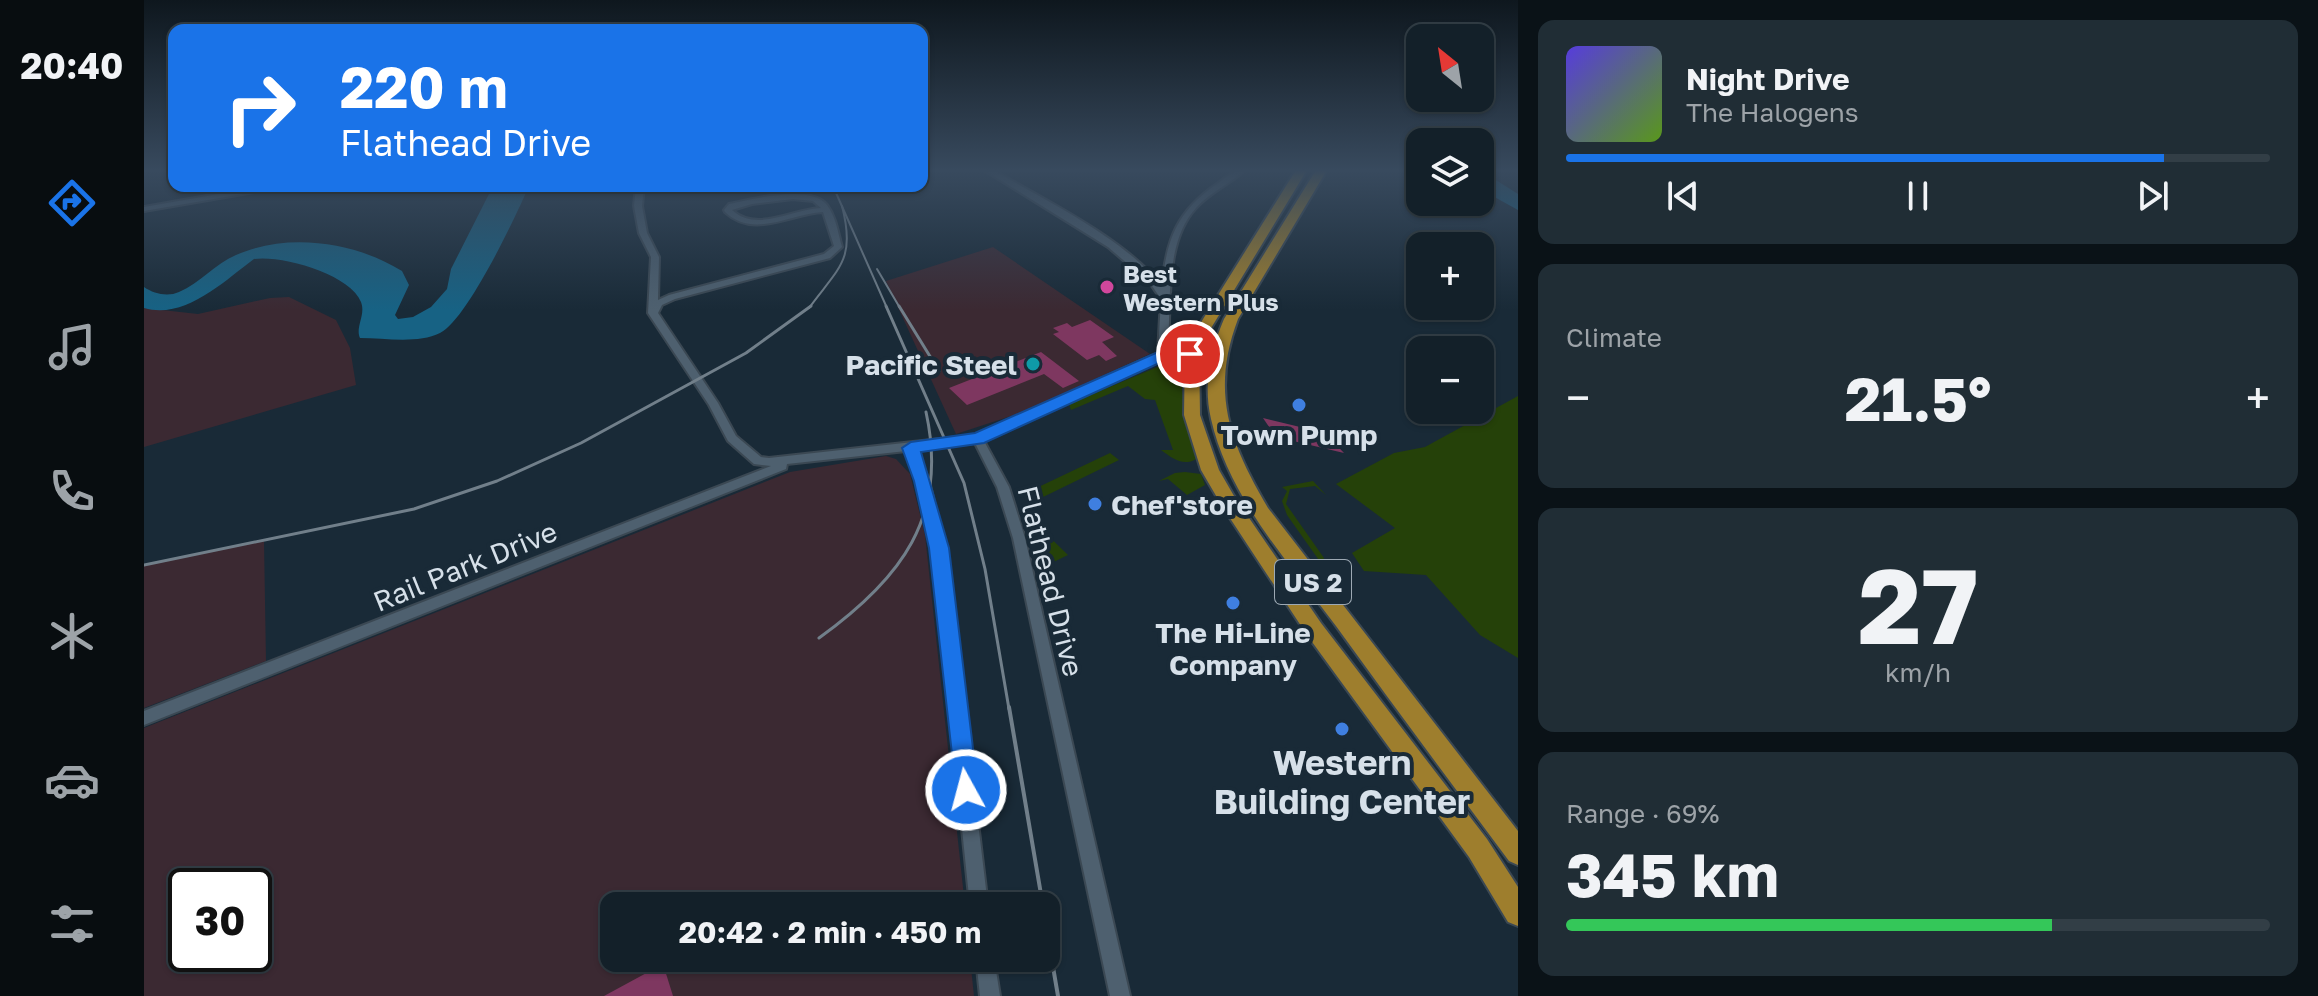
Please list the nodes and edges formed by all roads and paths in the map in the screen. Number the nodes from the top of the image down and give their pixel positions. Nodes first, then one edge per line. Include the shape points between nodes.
1 (640, 216) edge
2 (734, 216) edge
3 (785, 216) edge
4 (826, 216) edge
5 (1065, 216) edge
6 (1186, 216) edge
7 (1273, 216) edge
8 (1286, 216) edge
9 (1294, 216) edge
10 (1283, 236) junction
11 (1166, 301) junction
12 (653, 313) junction
13 (1190, 354) junction
14 (1163, 355) junction
15 (978, 439) junction
16 (911, 448) junction
17 (804, 461) junction
18 (144, 718) edge
19 (1518, 852) edge
20 (977, 892) edge
21 (1518, 912) edge
22 (987, 972) edge
23 (990, 996) edge
24 (1120, 996) edge

1 - 12 street via 655,257
2 - 3 street via 760,223
4 - 12 street via 836,251 672,297 658,303
5 - 11 street via 1141,271
6 - 11 street via 1178,229
7 - 13 highway
8 - 10 highway
9 - 10 highway, US 2
10 - 19 highway, US 2 via 1231,319 1215,361 1216,407 1227,445 1272,528
11 - 14 street
12 - 17 street via 741,450 758,461
13 - 14 street
13 - 21 highway, US 2 via 1192,415 1210,470 1228,501 1314,629 1478,848
14 - 15 street
15 - 16 street
15 - 24 street, Flathead Drive via 1003,487 1019,538
16 - 17 street
16 - 20 street via 939,548
17 - 18 street, Rail Park Drive via 743,480
22 - 23 street

